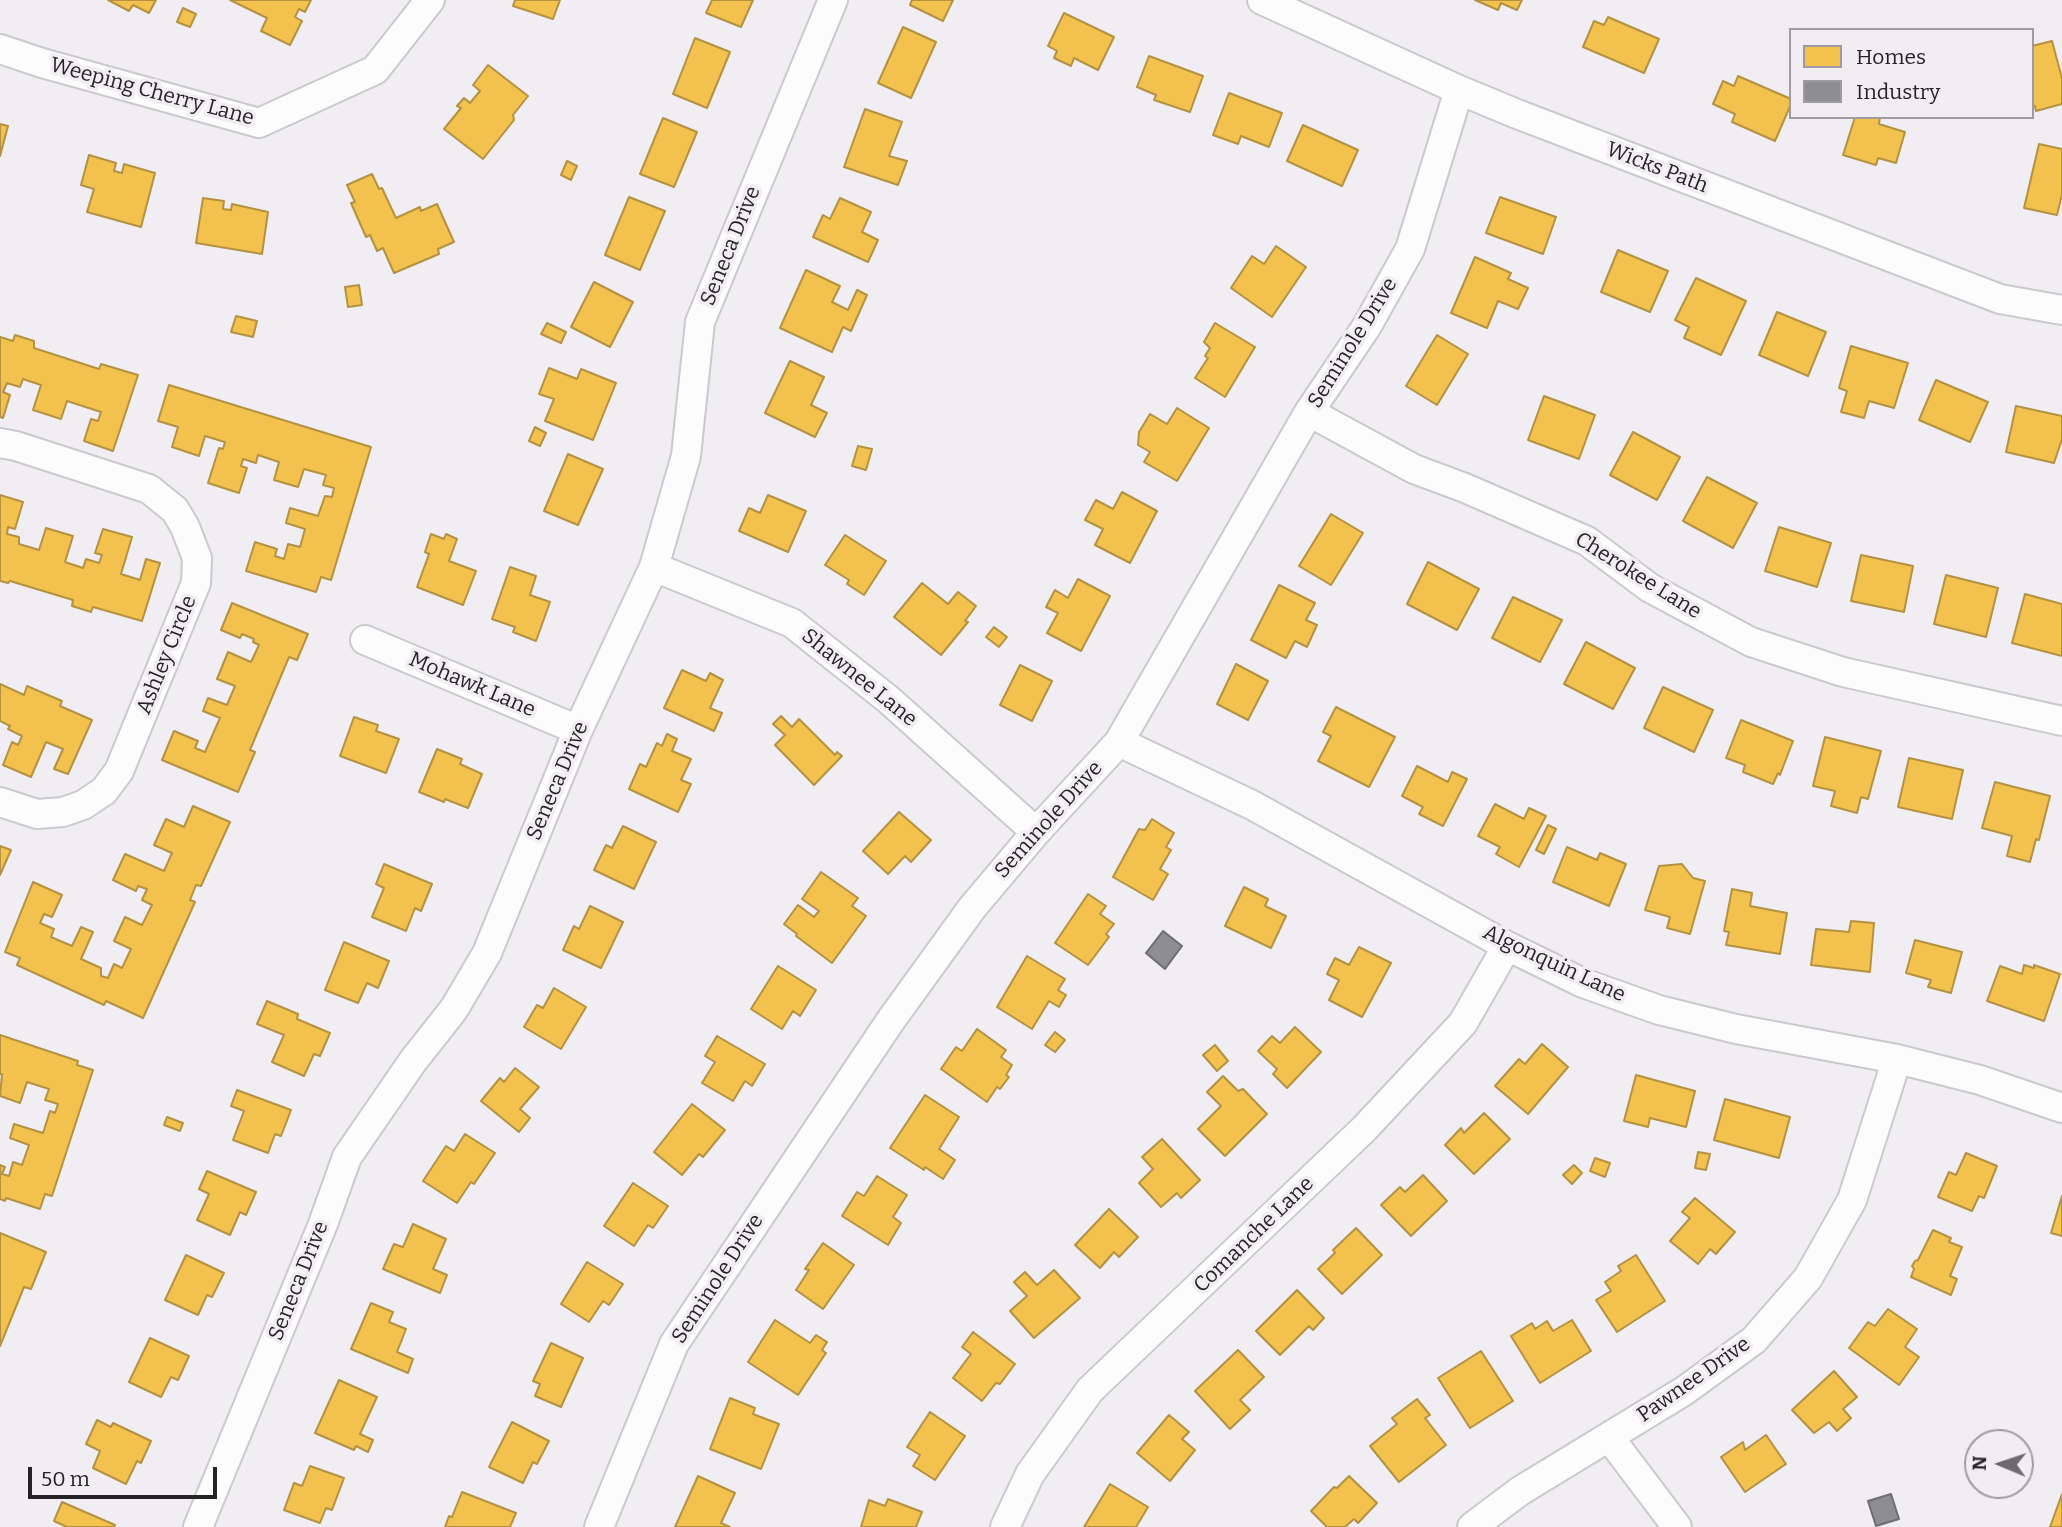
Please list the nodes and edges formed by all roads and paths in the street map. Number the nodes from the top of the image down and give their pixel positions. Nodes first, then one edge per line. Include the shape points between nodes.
1 (430, 0) edge
2 (833, 0) edge
3 (1262, 0) edge
4 (0, 49) edge
5 (1459, 90) junction
6 (2062, 310) edge
7 (1309, 412) junction
8 (0, 443) edge
9 (654, 567) junction
10 (365, 640) dead end
11 (2062, 721) edge
12 (578, 730) junction
13 (1119, 742) junction
14 (0, 802) edge
15 (1035, 832) junction
16 (1507, 946) junction
17 (1897, 1059) junction
18 (2062, 1108) edge
19 (1609, 1437) junction
20 (198, 1527) edge
21 (598, 1527) edge
22 (1005, 1527) edge
23 (1472, 1527) edge
24 (1677, 1527) edge

1 - 4 street, Weeping Cherry Lane via 375,70 259,123
2 - 9 street, Seneca Drive via 700,323 686,456
3 - 5 street, Wicks Path
5 - 6 street, Wicks Path via 2000,299
5 - 7 street, Seminole Drive via 1410,249 1367,326
7 - 11 street, Cherokee Lane via 1414,469 1587,541 1650,587 1751,642 1843,672
7 - 13 street, Seminole Drive
8 - 14 street, Ashley Circle via 149,489 175,510 197,558 196,583 119,771 104,791 63,812 37,814
9 - 12 street, Seneca Drive
9 - 15 street, Shawnee Lane via 792,624 889,700
10 - 12 street, Mohawk Lane
12 - 20 street, Seneca Drive via 487,953 454,1009 347,1157
13 - 15 street, Seminole Drive
13 - 16 street, Algonquin Lane via 1252,805
15 - 21 street, Seminole Drive via 972,908 891,1020 674,1344
16 - 17 street, Algonquin Lane via 1583,982 1659,1010
16 - 22 street, Comanche Lane via 1463,1023 1364,1129 1090,1390 1030,1474
17 - 18 street, Algonquin Lane
17 - 19 street, Pawnee Drive via 1852,1200 1808,1278 1754,1340
19 - 23 street, Pawnee Drive via 1520,1491
19 - 24 street

